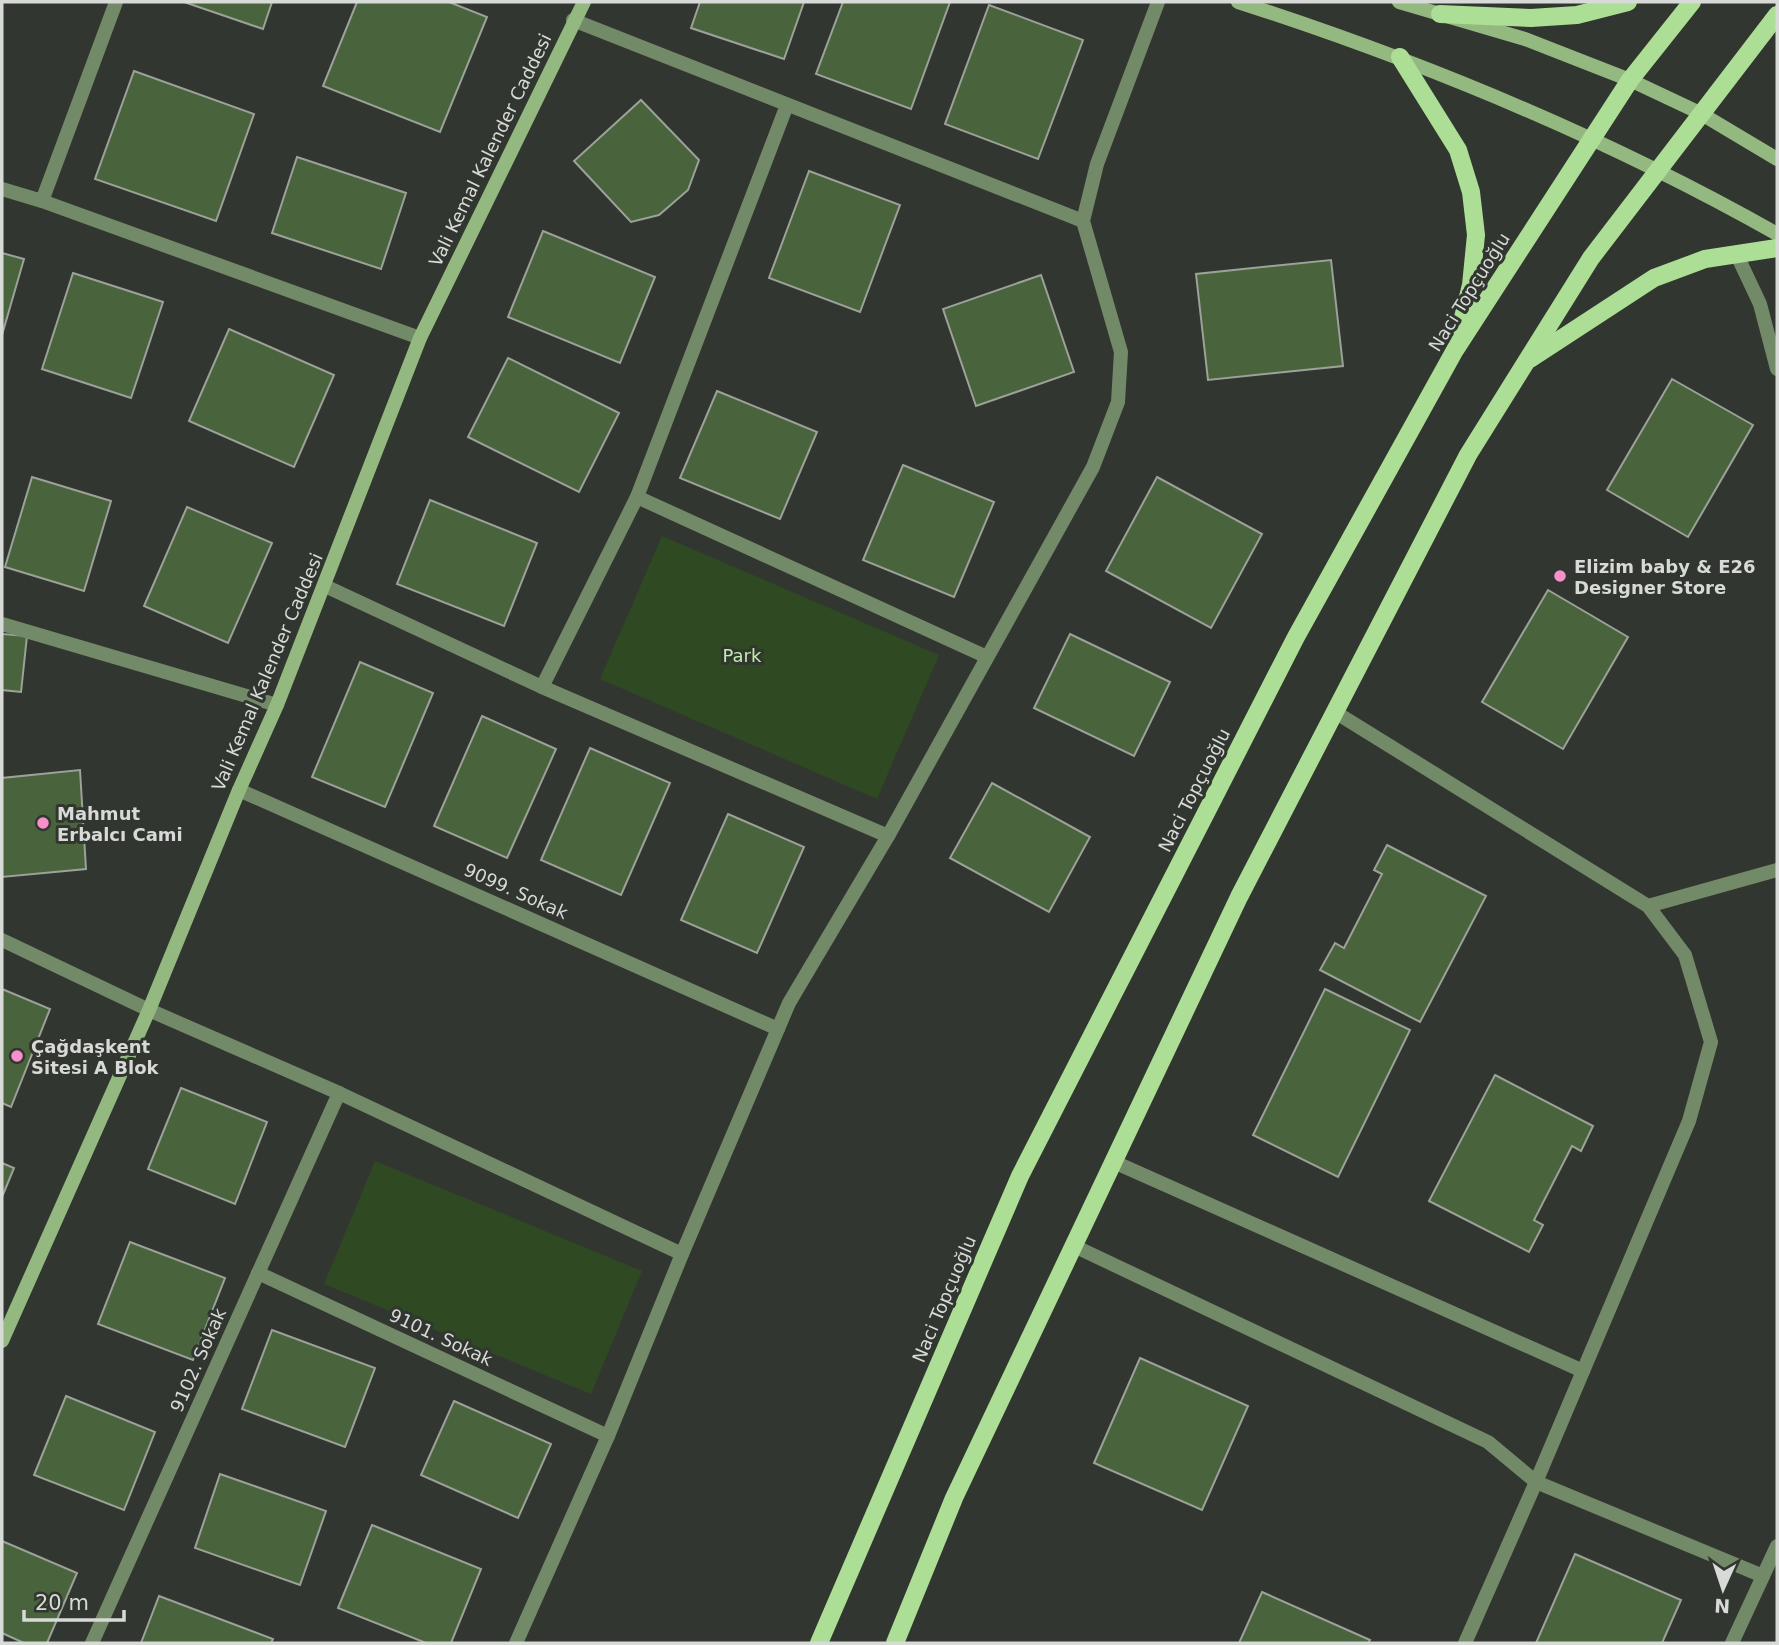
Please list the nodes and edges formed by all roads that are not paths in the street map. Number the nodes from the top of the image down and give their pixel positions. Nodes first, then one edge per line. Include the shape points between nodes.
1 (116, 2) edge
2 (576, 2) edge
3 (584, 2) edge
4 (1158, 2) edge
5 (1238, 2) edge
6 (1399, 2) edge
7 (1628, 2) edge
8 (1692, 2) edge
9 (1440, 14) junction
10 (1777, 15) edge
11 (573, 20) junction
12 (1401, 57) junction
13 (1630, 79) junction
14 (787, 105) junction
15 (1700, 113) junction
16 (1592, 140) junction
17 (1777, 159) edge
18 (1657, 173) junction
19 (2, 189) edge
20 (42, 201) junction
21 (1083, 221) junction
22 (1777, 234) edge
23 (1777, 248) edge
24 (1736, 253) junction
25 (420, 338) junction
26 (1455, 350) junction
27 (1524, 363) junction
28 (1777, 369) edge
29 (637, 497) junction
30 (326, 586) junction
31 (2, 624) edge
32 (988, 657) junction
33 (542, 687) junction
34 (277, 705) junction
35 (1335, 712) junction
36 (239, 790) junction
37 (888, 836) junction
38 (1777, 870) edge
39 (1648, 906) junction
40 (2, 940) edge
41 (149, 1010) junction
42 (778, 1028) junction
43 (340, 1093) junction
44 (1114, 1162) junction
45 (1074, 1246) junction
46 (682, 1254) junction
47 (258, 1273) junction
48 (2, 1341) edge
49 (1583, 1371) junction
50 (608, 1436) junction
51 (1536, 1482) junction
52 (1777, 1546) edge
53 (1763, 1576) junction
54 (92, 1643) edge
55 (516, 1643) edge
56 (819, 1643) edge
57 (895, 1643) edge
58 (1465, 1643) edge
59 (1732, 1643) edge

1 - 20 street
2 - 11 street
3 - 11 street
4 - 21 street via 1097,164
5 - 12 street
6 - 9 street
7 - 9 main road via 1577,15
8 - 13 main road, Naci Topçuoğlu
9 - 13 street via 1525,39
10 - 15 main road
11 - 14 street
11 - 25 street, Vali Kemal Kalender Caddesi
12 - 16 street
12 - 26 main road via 1458,150 1471,192 1476,235 1471,285
13 - 15 street
13 - 16 main road, Naci Topçuoğlu
14 - 21 street
14 - 29 street
15 - 17 street
15 - 18 main road
16 - 18 street
16 - 26 main road, Naci Topçuoğlu
18 - 22 street
18 - 27 main road via 1591,258
19 - 20 street
20 - 25 street
21 - 32 street via 1121,352 1118,402 1093,467
23 - 24 main road
24 - 27 main road via 1654,278
24 - 28 street via 1760,304
25 - 30 street, Vali Kemal Kalender Caddesi
26 - 56 main road, Naci Topçuoğlu via 1296,638 1020,1176
27 - 35 main road via 1468,455
29 - 32 street
29 - 33 street
30 - 33 street
30 - 34 street, Vali Kemal Kalender Caddesi
31 - 34 street
32 - 37 street
33 - 37 street
34 - 36 street, Vali Kemal Kalender Caddesi
35 - 39 street
35 - 44 main road via 1239,897
36 - 41 street, Vali Kemal Kalender Caddesi
36 - 42 street, 9099. Sokak
37 - 42 street
38 - 39 street
39 - 49 street via 1685,955 1711,1042 1689,1121
40 - 41 street
41 - 43 street
41 - 48 street, Vali Kemal Kalender Caddesi
42 - 46 street
43 - 46 street
43 - 47 street, 9102. Sokak
44 - 45 main road
44 - 49 street
45 - 51 street via 1488,1442
45 - 57 main road via 954,1498
46 - 50 street
47 - 50 street, 9101. Sokak
47 - 54 street, 9102. Sokak
49 - 51 street
50 - 55 street
51 - 53 street
51 - 58 street
52 - 53 street
53 - 59 street

